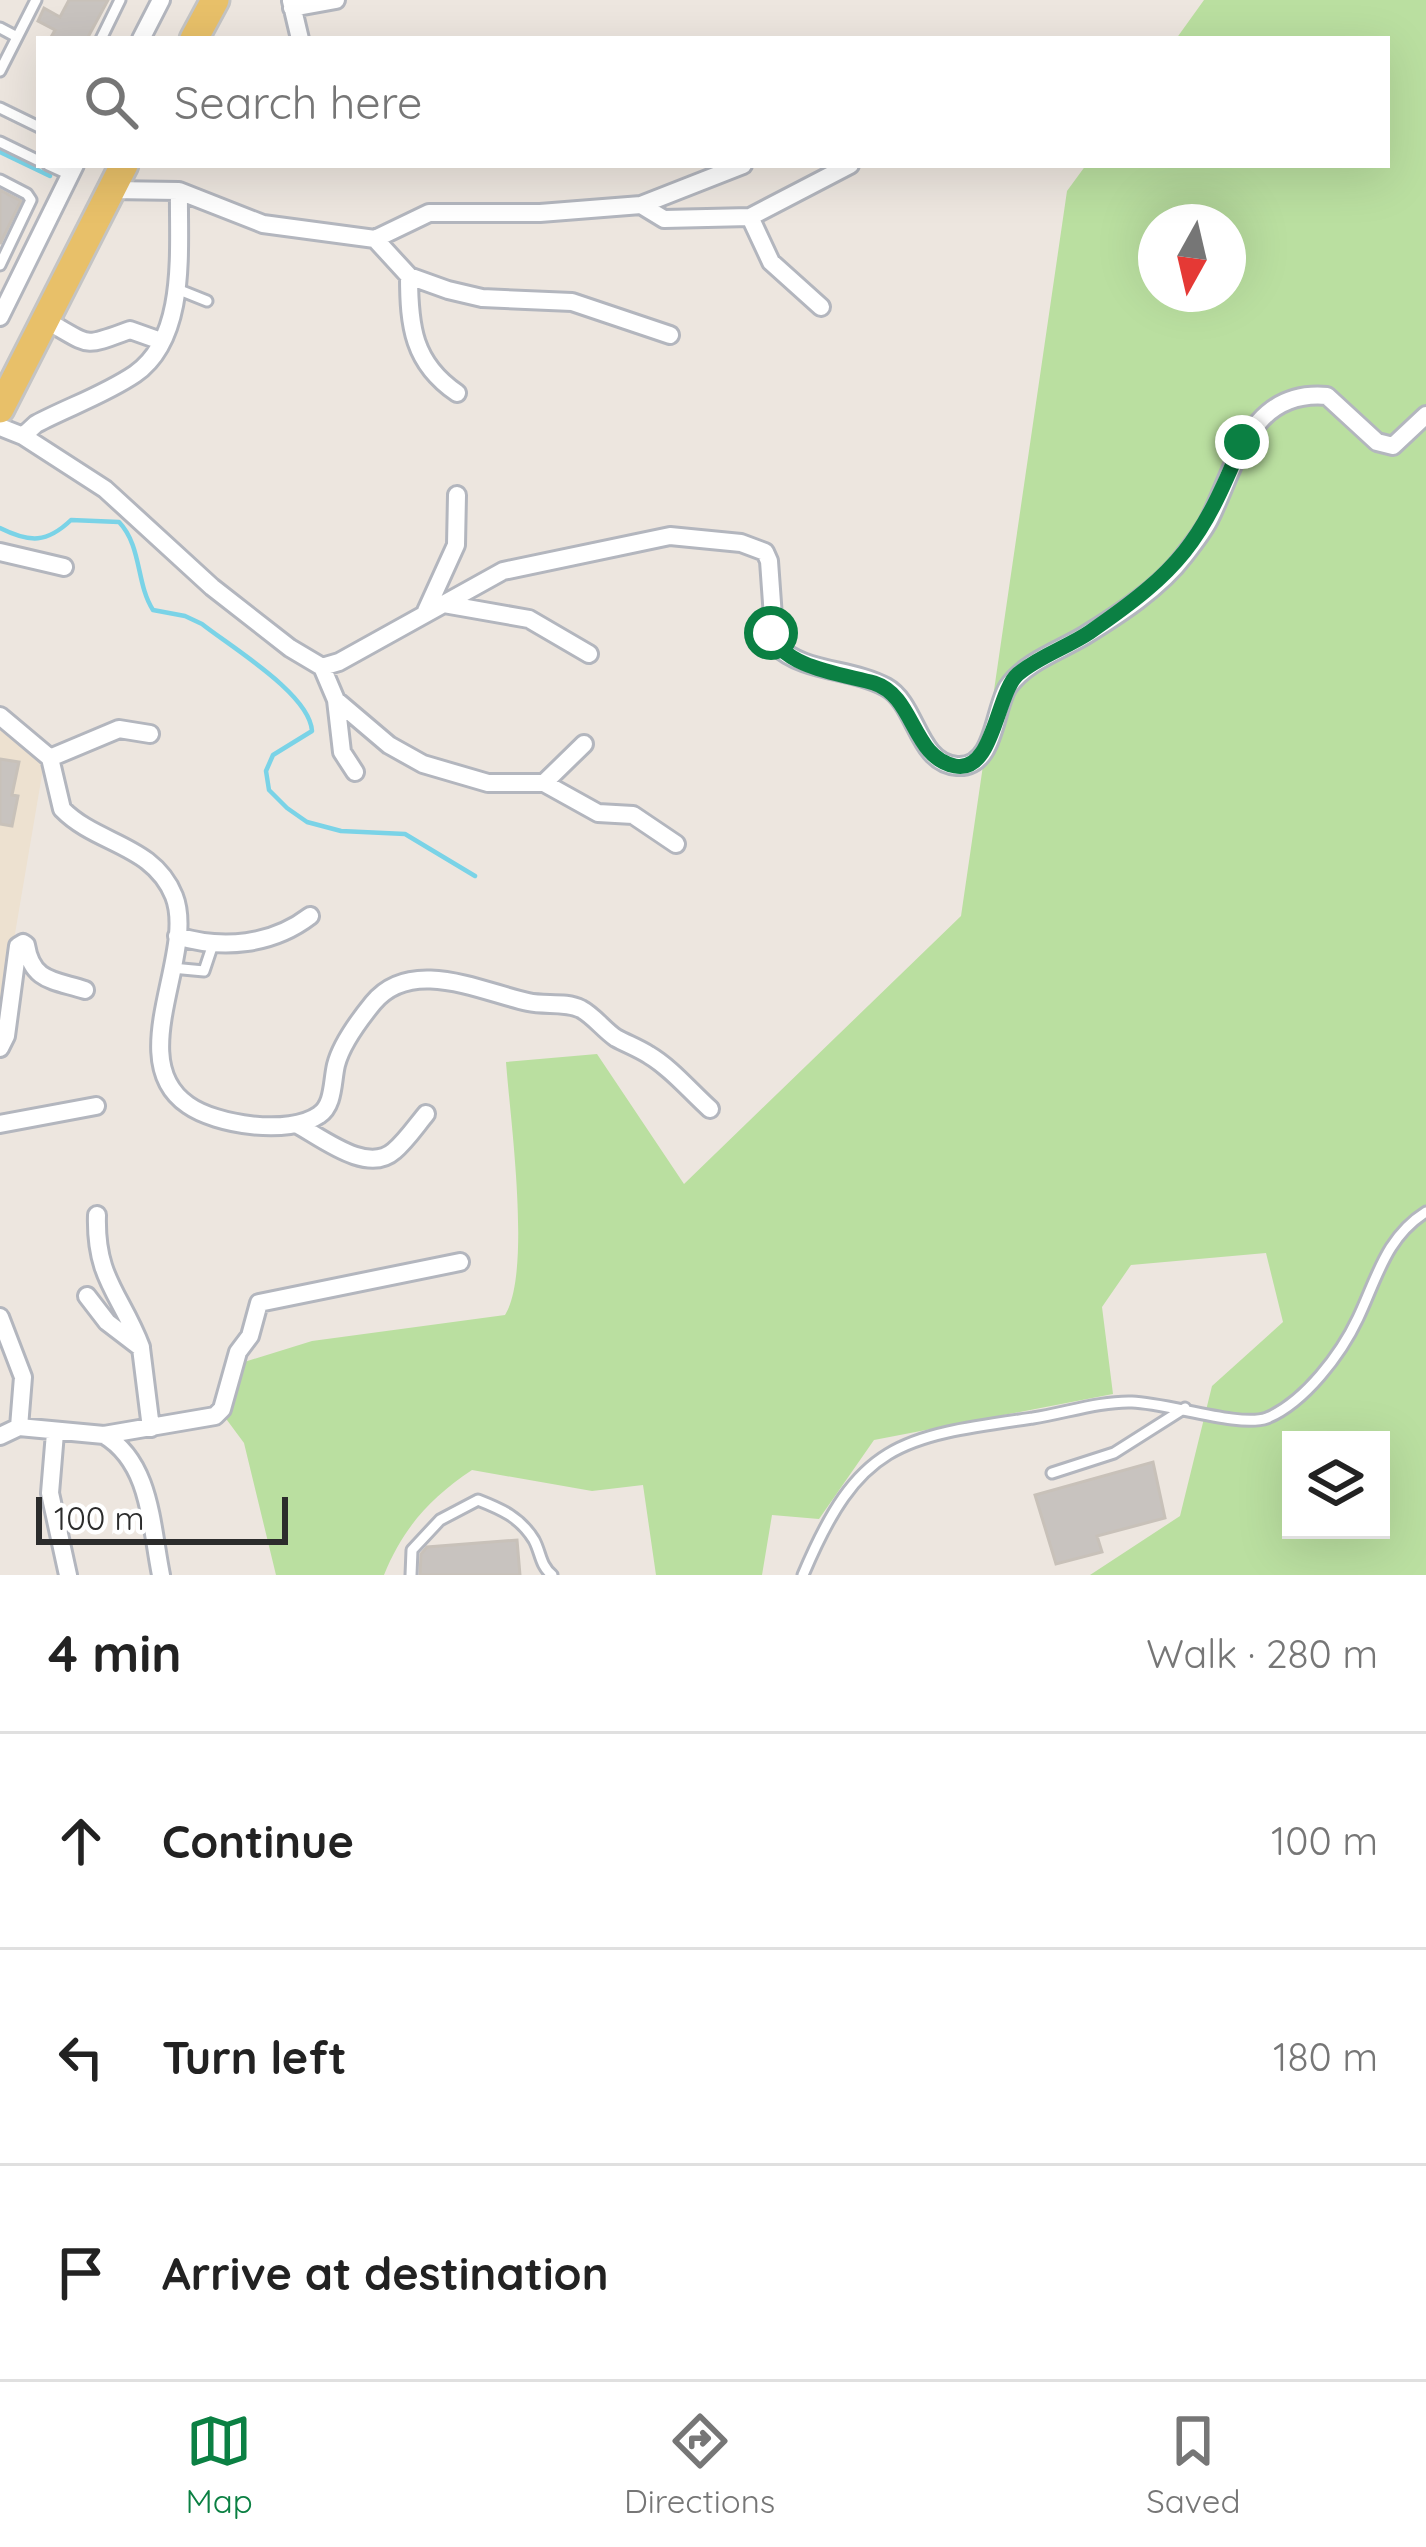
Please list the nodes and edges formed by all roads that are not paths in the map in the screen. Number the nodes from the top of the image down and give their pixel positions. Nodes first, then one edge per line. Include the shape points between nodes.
1 (36, 0) edge
2 (121, 0) edge
3 (161, 0) edge
4 (215, 0) edge
5 (336, 0) edge
6 (291, 4) edge
7 (0, 28) edge
8 (102, 36) edge
9 (143, 36) edge
10 (196, 36) edge
11 (299, 36) edge
12 (17, 37) junction
13 (0, 71) edge
14 (0, 108) edge
15 (36, 126) edge
16 (0, 142) edge
17 (36, 160) edge
18 (735, 168) edge
19 (844, 168) edge
20 (72, 170) edge
21 (117, 177) edge
22 (0, 180) edge
23 (179, 191) junction
24 (641, 205) junction
25 (750, 217) junction
26 (22, 223) junction
27 (42, 232) junction
28 (375, 239) junction
29 (0, 265) edge
30 (409, 276) junction
31 (177, 289) junction
32 (207, 301) dead end
33 (820, 308) dead end
34 (0, 316) edge
35 (45, 320) junction
36 (670, 335) dead end
37 (161, 341) junction
38 (457, 393) dead end
39 (0, 409) edge
40 (1426, 415) edge
41 (0, 427) edge
42 (23, 436) junction
43 (457, 495) dead end
44 (0, 552) edge
45 (64, 567) dead end
46 (444, 604) junction
47 (426, 611) junction
48 (589, 654) dead end
49 (322, 667) junction
50 (336, 700) junction
51 (0, 716) edge
52 (150, 734) dead end
53 (584, 744) dead end
54 (50, 758) junction
55 (356, 772) dead end
56 (544, 783) junction
57 (676, 844) dead end
58 (310, 916) dead end
59 (177, 936) junction
60 (213, 944) junction
61 (171, 968) junction
62 (86, 990) dead end
63 (0, 1048) edge
64 (96, 1106) dead end
65 (710, 1109) dead end
66 (426, 1114) dead end
67 (0, 1124) edge
68 (296, 1124) junction
69 (1426, 1213) edge
70 (97, 1215) dead end
71 (460, 1262) dead end
72 (87, 1296) dead end
73 (0, 1317) edge
74 (141, 1348) junction
75 (1185, 1408) junction
76 (19, 1427) junction
77 (152, 1428) junction
78 (56, 1433) junction
79 (0, 1436) edge
80 (104, 1436) junction
81 (1052, 1474) dead end
82 (68, 1575) edge
83 (161, 1575) edge
84 (411, 1575) edge
85 (552, 1575) edge
86 (803, 1575) edge

1 - 12 lane
2 - 8 lane
3 - 9 street
4 - 10 main road
5 - 6 street
6 - 11 street
7 - 12 lane
12 - 13 lane
14 - 15 lane
16 - 17 lane
18 - 24 street
19 - 25 street
20 - 27 street
21 - 23 street
21 - 35 main road
22 - 26 lane via 31,200
23 - 28 street via 263,224
23 - 31 street
24 - 25 street via 664,219
24 - 28 street via 429,213
25 - 33 street via 771,262
26 - 27 lane
26 - 29 lane
27 - 34 street
28 - 30 street
30 - 36 street via 482,298 572,302
30 - 38 street via 418,348 434,377
31 - 32 lane
31 - 37 street
35 - 37 street via 90,344 130,330
35 - 39 main road
37 - 42 street via 136,374
40 - 46 street via 1394,446 1377,442 1327,396 1297,399 1255,424 1208,524 1180,561 1086,635 1018,674 984,751 964,766 928,749 885,686 796,660 775,645 770,560 758,547 670,536 503,571
41 - 42 street
42 - 49 street via 105,489 212,587
43 - 47 street via 456,545
44 - 45 street
46 - 47 street
46 - 48 street via 529,619
47 - 49 street
49 - 50 street
50 - 55 street via 340,745
50 - 56 street via 423,764 488,783
51 - 54 street
52 - 54 street via 119,729
53 - 56 street
54 - 59 street via 62,808 136,850 166,880
56 - 57 street via 598,812 633,815
58 - 60 street via 279,936
59 - 60 street
59 - 61 street
60 - 61 lane via 204,971
61 - 68 street via 162,1058 177,1094 231,1122
62 - 63 street via 41,976 20,944
64 - 67 street
65 - 68 street via 585,1010 419,981 375,1000 340,1055 328,1106
66 - 68 street via 395,1151 374,1159
69 - 75 lane via 1384,1253 1350,1332 1290,1406 1249,1423
70 - 74 street via 100,1263
71 - 77 street via 264,1300 222,1409
72 - 74 street
73 - 76 street via 23,1378
74 - 77 street
75 - 81 lane via 1114,1453
75 - 86 lane via 1129,1402 959,1428 898,1447 855,1482
76 - 78 street
76 - 79 street
77 - 80 street
78 - 80 street
78 - 82 street via 50,1493
80 - 83 street via 138,1468
84 - 85 lane via 412,1550 440,1520 478,1500 511,1513

